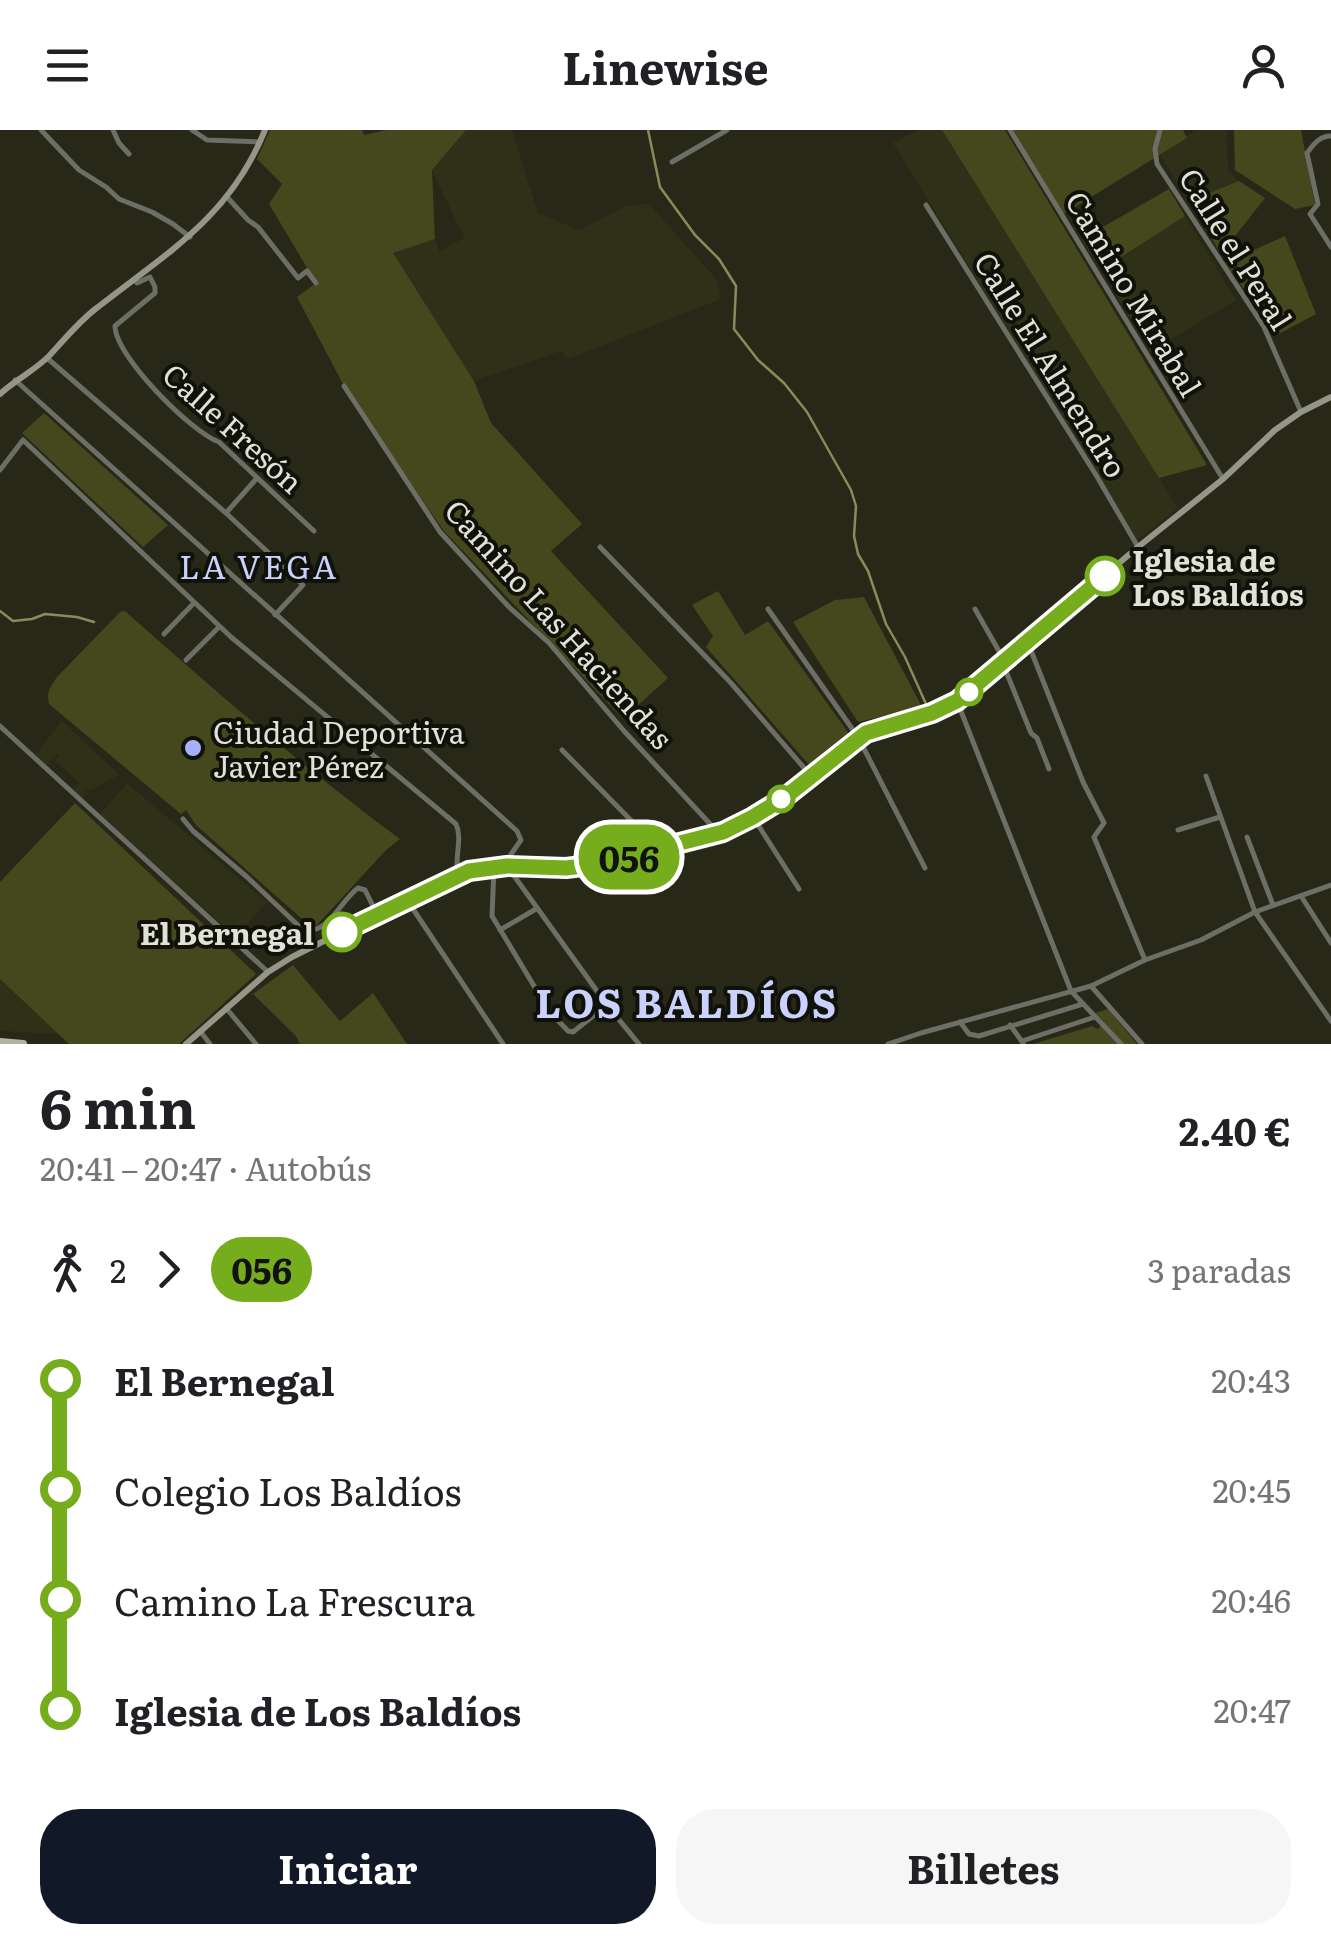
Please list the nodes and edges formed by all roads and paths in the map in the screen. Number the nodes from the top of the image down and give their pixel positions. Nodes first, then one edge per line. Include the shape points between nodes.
1 (42, 130) edge
2 (113, 130) edge
3 (192, 130) edge
4 (264, 130) edge
5 (727, 130) edge
6 (1010, 130) edge
7 (1160, 130) edge
8 (1331, 136) edge
9 (260, 142) junction
10 (129, 154) dead end
11 (672, 162) dead end
12 (226, 197) junction
13 (926, 204) dead end
14 (190, 237) junction
15 (1331, 246) edge
16 (134, 279) junction
17 (316, 284) dead end
18 (47, 358) junction
19 (15, 380) junction
20 (344, 386) dead end
21 (0, 394) edge
22 (1331, 397) edge
23 (1302, 412) junction
24 (0, 470) edge
25 (257, 478) junction
26 (1222, 479) junction
27 (226, 513) junction
28 (314, 531) dead end
29 (600, 547) dead end
30 (1138, 548) junction
31 (194, 603) junction
32 (768, 609) dead end
33 (975, 609) dead end
34 (275, 615) junction
35 (220, 626) junction
36 (164, 634) dead end
37 (1028, 643) junction
38 (186, 660) dead end
39 (1004, 663) junction
40 (957, 701) junction
41 (0, 726) edge
42 (858, 738) junction
43 (562, 750) dead end
44 (1049, 770) dead end
45 (812, 776) junction
46 (1206, 776) dead end
47 (753, 817) junction
48 (1220, 817) junction
49 (182, 819) dead end
50 (1178, 830) dead end
51 (717, 834) junction
52 (1247, 837) dead end
53 (660, 849) junction
54 (507, 866) junction
55 (494, 868) junction
56 (925, 868) dead end
57 (458, 874) junction
58 (1331, 885) edge
59 (799, 888) dead end
60 (1301, 896) junction
61 (407, 900) junction
62 (1273, 905) junction
63 (536, 908) junction
64 (1255, 912) junction
65 (377, 914) junction
66 (500, 930) junction
67 (1331, 942) edge
68 (1144, 960) junction
69 (268, 972) junction
70 (1091, 986) junction
71 (1071, 991) junction
72 (1083, 1004) junction
73 (607, 1005) junction
74 (226, 1008) junction
75 (1095, 1017) junction
76 (960, 1022) junction
77 (1331, 1022) edge
78 (1010, 1025) junction
79 (200, 1031) junction
80 (0, 1042) edge
81 (1023, 1043) edge
82 (22, 1044) edge
83 (186, 1044) edge
84 (210, 1044) edge
85 (256, 1044) edge
86 (503, 1044) edge
87 (638, 1044) edge
88 (888, 1044) edge
89 (1121, 1044) edge
90 (1142, 1044) edge

1 - 14 street via 79,170 119,199
2 - 10 street
3 - 9 street via 207,140
4 - 9 main road
5 - 11 street
6 - 26 street, Camino Mirabal
7 - 23 street, Calle el Peral via 1158,164 1264,327
8 - 15 street via 1317,140 1307,154 1318,204 1310,214
9 - 12 main road
12 - 14 main road
12 - 17 street via 298,278 307,271
13 - 30 street, Calle El Almendro
14 - 16 main road
16 - 18 main road
16 - 25 street, Calle Fresón via 150,277 155,292 115,326 129,357 180,417 220,442
18 - 19 main road
18 - 27 street
19 - 21 main road
19 - 34 street
20 - 51 street, Camino Las Haciendas via 440,532 549,643
22 - 23 main road
23 - 26 main road
24 - 31 street via 23,440
25 - 27 street
25 - 28 street, Calle Fresón
26 - 30 main road
27 - 34 street via 303,585
29 - 45 street
30 - 37 main road
31 - 35 street
31 - 36 street
32 - 42 street
33 - 39 street
34 - 54 street via 517,831 520,840
35 - 38 street
35 - 57 street via 456,824
37 - 39 main road
37 - 68 street via 1104,823 1094,837
39 - 40 main road
39 - 44 street
40 - 42 main road
40 - 71 street
41 - 69 street
42 - 45 main road
42 - 56 street
43 - 53 street
45 - 47 main road
46 - 48 street
47 - 51 main road
47 - 59 street
48 - 50 street
48 - 64 street
49 - 65 street via 303,930 327,924 358,888
51 - 53 main road
52 - 62 street
53 - 54 main road via 566,868
54 - 55 main road
54 - 63 street
55 - 57 main road
55 - 66 street via 491,908
57 - 61 main road
58 - 60 street
60 - 62 street
60 - 67 street
61 - 65 main road
61 - 86 street
62 - 64 street
63 - 66 street
63 - 73 street
64 - 68 street
64 - 77 street
65 - 69 main road
66 - 73 street via 568,1031
68 - 70 street
69 - 74 main road
70 - 71 street
70 - 90 street
71 - 72 street
71 - 76 street
72 - 75 street
72 - 78 street
73 - 87 street
74 - 79 main road
74 - 85 street
75 - 81 street
75 - 89 street
76 - 78 street via 973,1035
76 - 88 street
78 - 81 street
79 - 83 main road
79 - 84 street
80 - 82 main road

